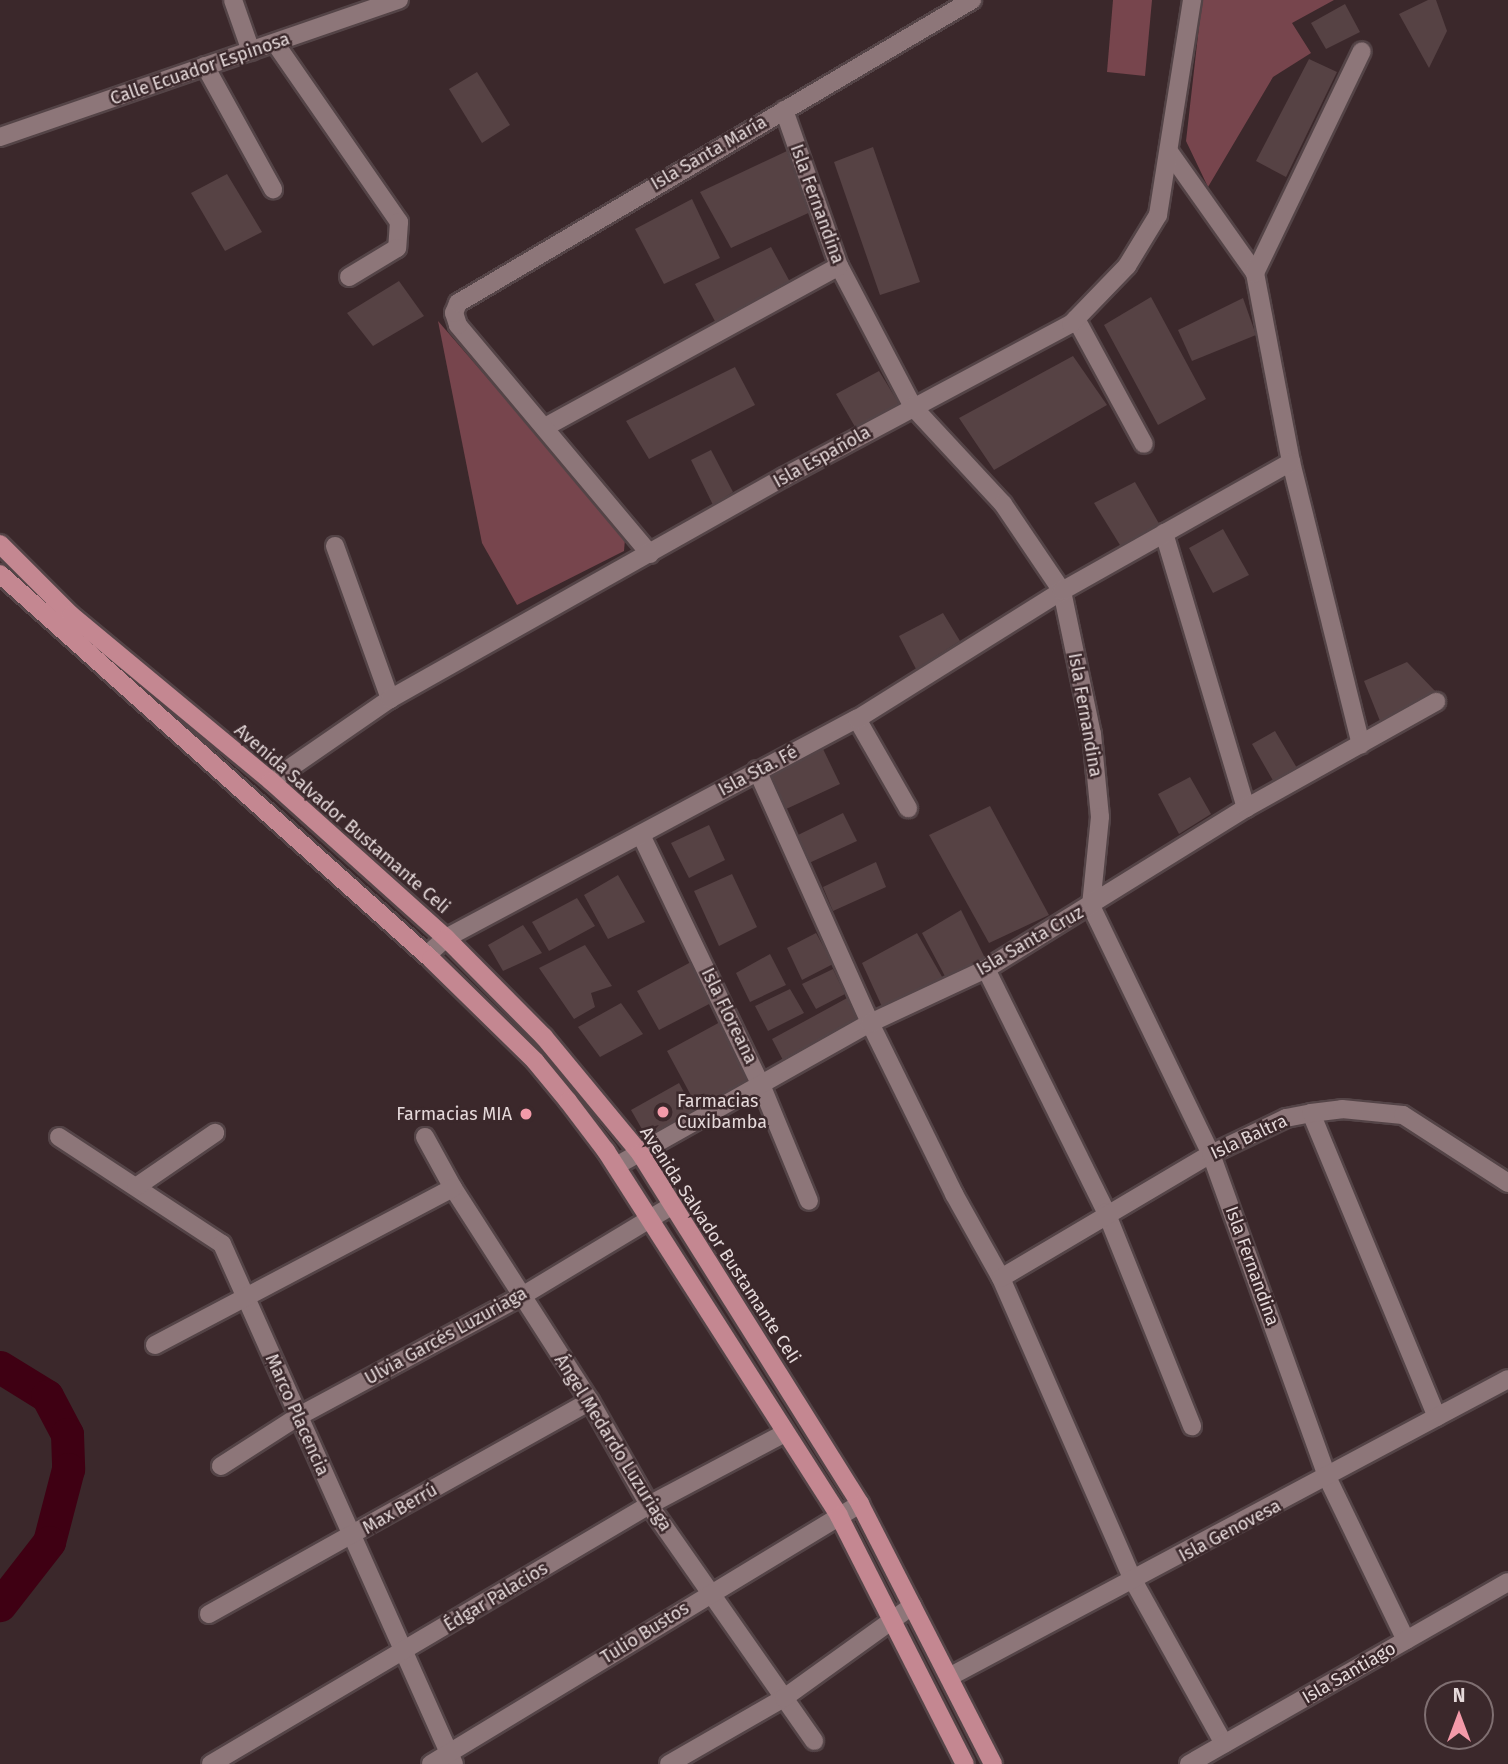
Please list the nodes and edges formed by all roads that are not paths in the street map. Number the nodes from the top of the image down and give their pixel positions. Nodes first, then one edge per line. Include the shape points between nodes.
1 (233, 0) edge
2 (398, 0) edge
3 (972, 0) edge
4 (1192, 0) edge
5 (275, 43) junction
6 (250, 51) junction
7 (1362, 51) dead end
8 (205, 66) junction
9 (783, 110) junction
10 (0, 137) edge
11 (1170, 153) junction
12 (273, 189) dead end
13 (839, 267) junction
14 (1255, 272) junction
15 (349, 277) dead end
16 (1076, 319) junction
17 (913, 407) junction
18 (547, 426) junction
19 (1144, 444) dead end
20 (1291, 462) junction
21 (1164, 533) junction
22 (0, 544) edge
23 (335, 546) dead end
24 (650, 554) junction
25 (0, 574) edge
26 (1062, 591) junction
27 (390, 699) junction
28 (1436, 702) dead end
29 (857, 719) junction
30 (1361, 744) junction
31 (757, 770) junction
32 (271, 781) junction
33 (908, 808) dead end
34 (1246, 808) junction
35 (641, 835) junction
36 (1091, 905) junction
37 (446, 938) junction
38 (428, 955) junction
39 (986, 969) junction
40 (870, 1023) junction
41 (762, 1087) junction
42 (1311, 1113) junction
43 (215, 1133) dead end
44 (59, 1137) dead end
45 (425, 1137) dead end
46 (640, 1153) junction
47 (1212, 1154) junction
48 (616, 1166) junction
49 (1508, 1183) edge
50 (136, 1187) junction
51 (453, 1188) junction
52 (809, 1201) dead end
53 (671, 1206) junction
54 (1106, 1212) junction
55 (648, 1220) junction
56 (1001, 1278) junction
57 (522, 1296) junction
58 (246, 1300) junction
59 (155, 1345) dead end
60 (1508, 1379) edge
61 (590, 1401) junction
62 (299, 1416) junction
63 (1437, 1417) junction
64 (1192, 1426) dead end
65 (783, 1434) junction
66 (221, 1466) dead end
67 (1328, 1479) junction
68 (860, 1504) junction
69 (649, 1505) junction
70 (839, 1516) junction
71 (350, 1537) junction
72 (1508, 1581) edge
73 (1134, 1582) junction
74 (711, 1592) junction
75 (912, 1606) junction
76 (209, 1614) dead end
77 (890, 1619) junction
78 (1406, 1640) junction
79 (403, 1653) junction
80 (949, 1677) junction
81 (785, 1698) junction
82 (814, 1741) dead end
83 (1224, 1744) junction
84 (451, 1759) edge
85 (211, 1764) edge
86 (431, 1764) edge
87 (669, 1764) edge
88 (965, 1764) edge
89 (993, 1764) edge
90 (1189, 1764) edge

1 - 6 street
2 - 5 street, Calle Ecuador Espinosa
3 - 9 street, Isla Santa María
4 - 11 street, Isla Española
5 - 6 street, Calle Ecuador Espinosa
5 - 15 street via 399,222 397,248
6 - 8 street, Calle Ecuador Espinosa
7 - 14 street
8 - 10 street, Calle Ecuador Espinosa
8 - 12 street
9 - 13 street, Isla Fernandina
9 - 18 street, Isla Santa María via 458,303 454,313 458,325
11 - 14 street
11 - 16 street, Isla Española via 1158,215 1107,291
13 - 17 street, Isla Fernandina
13 - 18 street
14 - 20 street
16 - 17 street, Isla Española
16 - 19 street
17 - 24 street, Isla Española
17 - 26 street, Isla Fernandina via 1003,504
18 - 24 street
20 - 21 street, Isla Sta. Fé
20 - 30 street
21 - 26 street, Isla Sta. Fé
21 - 34 street
22 - 32 main road, Avenida Salvador Bustamante Celi via 71,615
23 - 27 street
24 - 27 street, Isla Española
25 - 38 main road
26 - 29 street, Isla Sta. Fé
26 - 36 street, Isla Fernandina via 1092,734 1100,817
27 - 32 street, Isla Española
28 - 30 street, Isla Santa Cruz
29 - 31 street, Isla Sta. Fé
29 - 33 street
30 - 34 street, Isla Santa Cruz
31 - 35 street, Isla Sta. Fé
31 - 40 street
32 - 37 main road, Avenida Salvador Bustamante Celi
34 - 36 street, Isla Santa Cruz
35 - 37 street, Isla Sta. Fé
35 - 41 street, Isla Floreana
36 - 39 street, Isla Santa Cruz
36 - 47 street, Isla Fernandina
37 - 38 street, Isla Sta. Fé
37 - 46 main road, Avenida Salvador Bustamante Celi via 544,1037
38 - 48 main road via 535,1061
39 - 40 street, Isla Santa Cruz
39 - 54 street
40 - 41 street, Isla Santa Cruz
40 - 56 street
41 - 46 street, Isla Santa Cruz
41 - 52 street, Isla Floreana
42 - 47 street, Isla Baltra via 1286,1118
42 - 49 street, Isla Baltra via 1342,1109 1403,1115
42 - 63 street
43 - 50 street
44 - 50 street, Marco Placencia
45 - 51 street, Ángel Medardo Luzuriaga
46 - 48 street, Isla Santa Cruz
46 - 53 main road, Avenida Salvador Bustamante Celi
47 - 54 street, Isla Baltra
47 - 67 street, Isla Fernandina
48 - 55 main road
50 - 58 street, Marco Placencia via 222,1244
51 - 57 street, Ángel Medardo Luzuriaga
51 - 58 street
53 - 55 street, Ulvia Garcés Luzuriaga
53 - 68 main road, Avenida Salvador Bustamante Celi
54 - 56 street, Isla Baltra
54 - 64 street
55 - 57 street, Ulvia Garcés Luzuriaga
55 - 65 main road
56 - 73 street
57 - 61 street, Ángel Medardo Luzuriaga
57 - 62 street, Ulvia Garcés Luzuriaga
58 - 59 street
58 - 62 street, Marco Placencia
60 - 63 street, Isla Genovesa
61 - 69 street, Ángel Medardo Luzuriaga
61 - 71 street, Max Berrú
62 - 66 street, Ulvia Garcés Luzuriaga
62 - 71 street, Marco Placencia
63 - 67 street, Isla Genovesa
65 - 69 street, Édgar Palacios
65 - 70 main road
67 - 73 street, Isla Genovesa
67 - 78 street, Isla Fernandina
68 - 70 street, Tulio Bustos
68 - 75 main road, Avenida Salvador Bustamante Celi
69 - 74 street, Ángel Medardo Luzuriaga
69 - 79 street, Édgar Palacios
70 - 74 street, Tulio Bustos
70 - 77 main road
71 - 76 street, Max Berrú
71 - 79 street, Marco Placencia
72 - 78 street, Isla Santiago
73 - 80 street, Isla Genovesa
73 - 83 street
74 - 81 street, Ángel Medardo Luzuriaga
74 - 84 street, Tulio Bustos
75 - 77 street
75 - 80 main road, Avenida Salvador Bustamante Celi
77 - 81 street
77 - 88 main road
78 - 83 street, Isla Santiago
79 - 84 street, Marco Placencia
79 - 85 street, Édgar Palacios
80 - 89 main road, Avenida Salvador Bustamante Celi
81 - 82 street, Ángel Medardo Luzuriaga
81 - 87 street
83 - 90 street, Isla Santiago
84 - 86 street, Tulio Bustos

